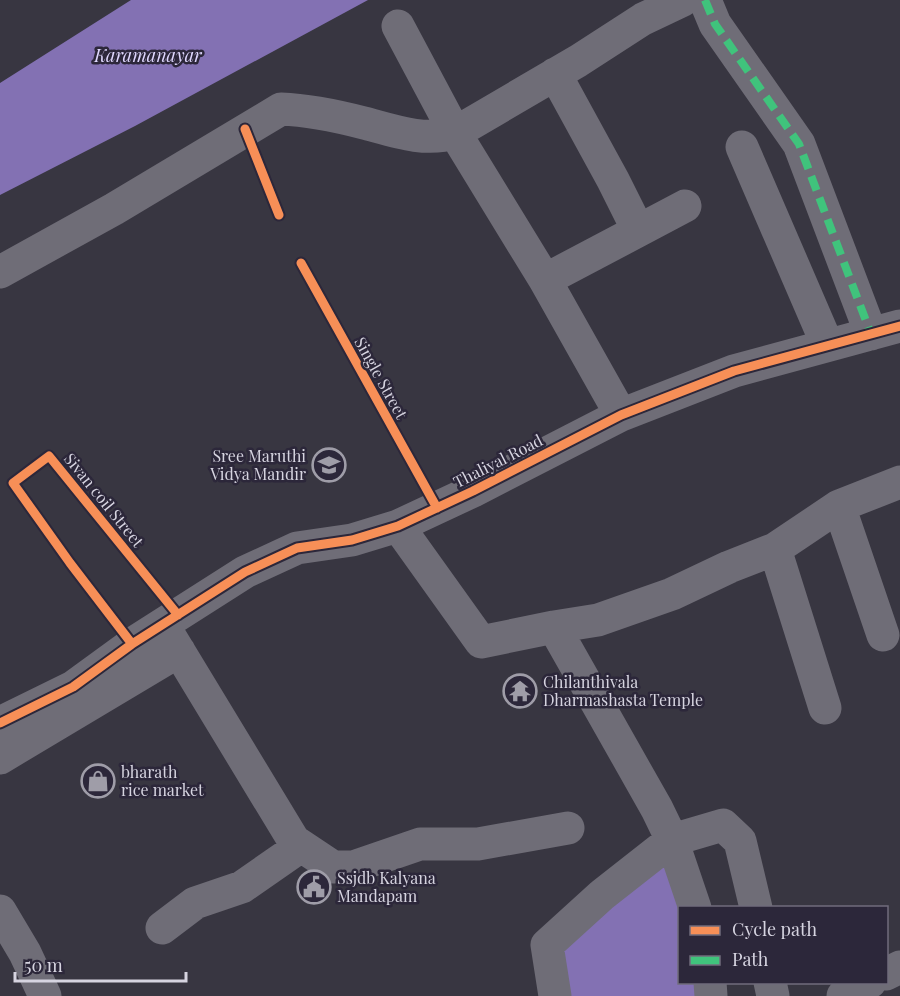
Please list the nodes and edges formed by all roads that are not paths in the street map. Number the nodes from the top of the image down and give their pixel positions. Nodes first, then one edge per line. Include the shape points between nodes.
1 (682, 0) edge
2 (705, 0) edge
3 (398, 26) dead end
4 (555, 74) junction
5 (455, 133) junction
6 (742, 147) dead end
7 (685, 206) dead end
8 (638, 231) junction
9 (0, 272) edge
10 (545, 280) junction
11 (890, 334) edge
12 (827, 344) junction
13 (621, 415) junction
14 (900, 482) edge
15 (839, 506) junction
16 (398, 526) junction
17 (775, 549) junction
18 (554, 627) junction
19 (883, 635) dead end
20 (171, 638) junction
21 (825, 708) dead end
22 (2, 719) edge
23 (0, 758) edge
24 (568, 828) dead end
25 (672, 840) junction
26 (301, 846) junction
27 (694, 906) edge
28 (756, 906) edge
29 (0, 910) edge
30 (162, 928) dead end
31 (866, 984) edge
32 (45, 996) edge
33 (555, 996) edge
34 (843, 996) edge

1 - 4 street via 643,19
2 - 11 street via 715,24 799,144
3 - 5 street
4 - 5 street
4 - 8 street
5 - 9 street via 440,137 413,135 281,109
5 - 10 street
6 - 12 street
7 - 8 street
8 - 10 street
10 - 13 street
11 - 12 street, Thaliyal Road
12 - 13 street, Thaliyal Road via 734,371
13 - 16 street, Thaliyal Road
14 - 15 street
15 - 17 street
15 - 19 street
16 - 18 street via 482,642
16 - 20 street, Thaliyal Road via 352,540 297,548 246,572
17 - 18 street via 672,594 598,620
17 - 21 street
18 - 25 street
20 - 22 street, Thaliyal Road via 132,644 73,687
20 - 23 street
20 - 26 street via 294,841
24 - 26 street via 478,844 420,844 352,867 333,867
25 - 27 street
25 - 28 street via 723,825 740,841
25 - 33 street via 547,945
26 - 30 street via 242,887 195,903
29 - 32 street
31 - 34 street

